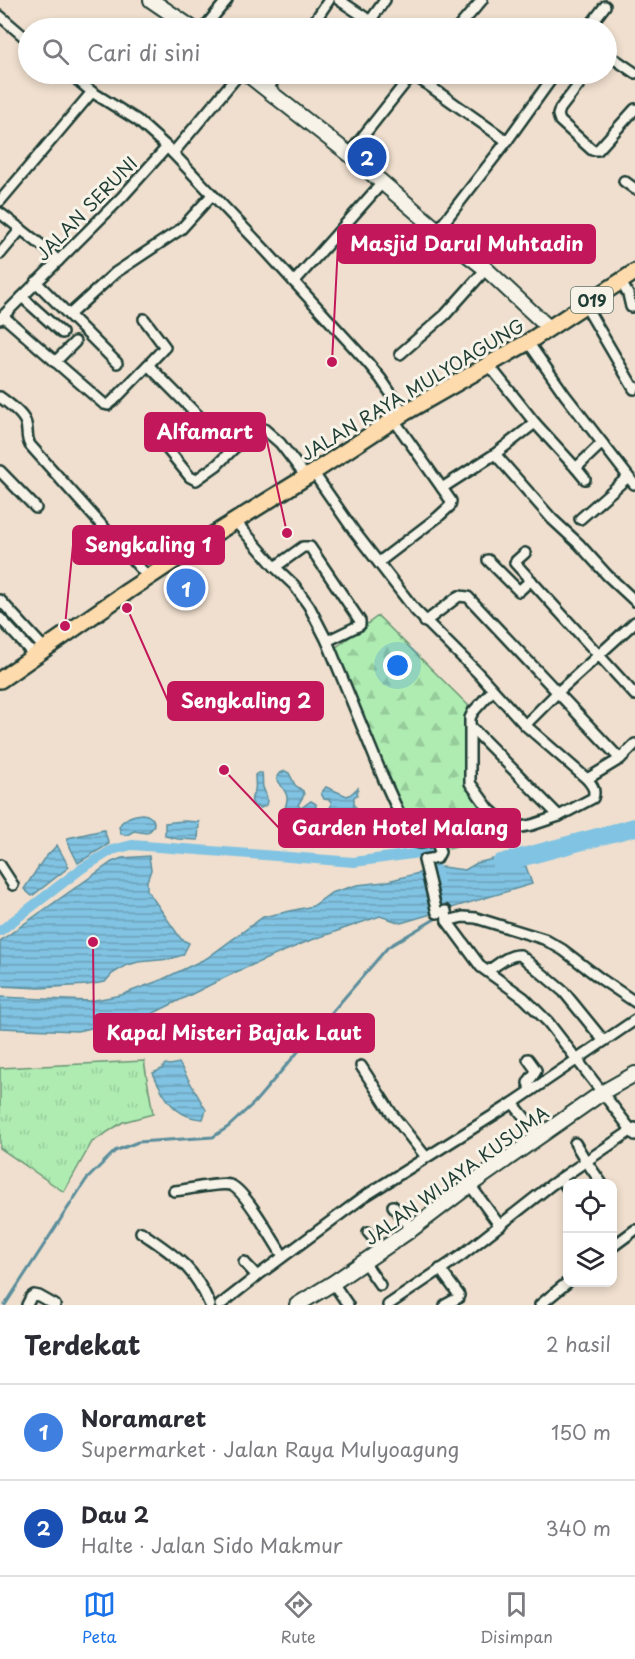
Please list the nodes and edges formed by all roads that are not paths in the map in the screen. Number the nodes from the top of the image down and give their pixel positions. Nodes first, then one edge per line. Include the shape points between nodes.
1 (151, 0) edge
2 (227, 0) edge
3 (329, 0) edge
4 (339, 0) edge
5 (385, 0) edge
6 (482, 0) edge
7 (605, 6) dead end
8 (0, 16) edge
9 (177, 18) edge
10 (212, 18) edge
11 (317, 18) edge
12 (366, 18) edge
13 (372, 18) edge
14 (467, 18) edge
15 (596, 18) edge
16 (18, 31) edge
17 (617, 61) edge
18 (635, 73) edge
19 (82, 84) edge
20 (230, 84) edge
21 (260, 84) edge
22 (271, 84) edge
23 (404, 84) edge
24 (429, 84) edge
25 (548, 84) edge
26 (579, 84) edge
27 (267, 90) junction
28 (92, 92) junction
29 (635, 109) edge
30 (507, 141) junction
31 (170, 150) junction
32 (349, 154) junction
33 (624, 181) dead end
34 (382, 183) junction
35 (635, 189) edge
36 (213, 195) junction
37 (0, 201) edge
38 (0, 213) edge
39 (21, 229) junction
40 (438, 230) junction
41 (0, 254) edge
42 (58, 261) junction
43 (486, 269) junction
44 (635, 272) edge
45 (36, 282) junction
46 (294, 282) junction
47 (621, 282) junction
48 (22, 297) junction
49 (585, 304) junction
50 (631, 307) dead end
51 (69, 315) junction
52 (1, 317) edge
53 (144, 319) dead end
54 (549, 328) junction
55 (62, 333) dead end
56 (75, 342) dead end
57 (528, 342) junction
58 (400, 354) dead end
59 (55, 362) junction
60 (117, 363) dead end
61 (488, 364) junction
62 (148, 365) junction
63 (634, 389) edge
64 (0, 397) edge
65 (399, 417) junction
66 (535, 423) junction
67 (602, 443) junction
68 (164, 445) dead end
69 (234, 448) junction
70 (495, 454) junction
71 (576, 468) junction
72 (0, 471) edge
73 (309, 475) junction
74 (585, 479) dead end
75 (631, 481) edge
76 (442, 488) junction
77 (36, 508) dead end
78 (580, 519) dead end
79 (235, 521) junction
80 (525, 553) dead end
81 (488, 560) dead end
82 (379, 562) junction
83 (275, 567) junction
84 (148, 578) junction
85 (531, 580) junction
86 (0, 600) edge
87 (635, 601) edge
88 (0, 618) edge
89 (425, 622) junction
90 (635, 622) edge
91 (327, 641) junction
92 (40, 653) junction
93 (598, 654) junction
94 (0, 680) edge
95 (492, 691) junction
96 (558, 692) junction
97 (635, 695) edge
98 (525, 725) junction
99 (471, 727) junction
100 (635, 744) edge
101 (620, 759) junction
102 (590, 783) junction
103 (559, 816) junction
104 (0, 865) edge
105 (13, 885) dead end
106 (442, 914) junction
107 (488, 971) junction
108 (635, 1002) edge
109 (635, 1020) edge
110 (603, 1040) junction
111 (528, 1059) dead end
112 (578, 1059) junction
113 (362, 1066) dead end
114 (635, 1074) edge
115 (532, 1090) junction
116 (603, 1092) junction
117 (513, 1103) junction
118 (634, 1131) edge
119 (540, 1137) junction
120 (575, 1143) dead end
121 (426, 1157) junction
122 (586, 1161) junction
123 (561, 1179) junction
124 (599, 1179) edge
125 (563, 1182) edge
126 (470, 1185) junction
127 (174, 1191) dead end
128 (393, 1206) dead end
129 (500, 1226) junction
130 (412, 1229) junction
131 (635, 1230) edge
132 (141, 1232) dead end
133 (368, 1232) dead end
134 (617, 1243) edge
135 (383, 1249) junction
136 (283, 1256) junction
137 (244, 1262) dead end
138 (364, 1262) junction
139 (440, 1269) junction
140 (257, 1276) junction
141 (333, 1283) junction
142 (380, 1285) dead end
143 (563, 1286) edge
144 (27, 1305) edge
145 (55, 1305) edge
146 (210, 1305) edge
147 (220, 1305) edge
148 (297, 1305) edge
149 (348, 1305) edge
150 (388, 1305) edge
151 (445, 1305) edge
152 (540, 1305) edge

1 - 9 main road
2 - 10 street
3 - 11 street
4 - 12 street
5 - 13 street
6 - 14 street
7 - 15 street
8 - 16 street
17 - 18 street
19 - 28 street
20 - 31 street, JALAN SERUNI
21 - 27 main road
22 - 27 street
23 - 32 street
24 - 30 street
25 - 30 street
26 - 29 street via 558,116 592,150 598,150
27 - 32 main road
28 - 31 street via 137,120
28 - 37 street
30 - 40 street
31 - 36 street
31 - 42 street, JALAN SERUNI
32 - 34 main road
33 - 35 street
34 - 40 main road
34 - 46 street
36 - 46 street
36 - 51 street via 181,229 115,273
38 - 39 street
39 - 41 street
39 - 42 street
40 - 43 main road
42 - 45 street, JALAN SERUNI
43 - 54 main road
43 - 58 street via 444,315
44 - 47 main road, JALAN RAYA MULYOAGUNG / 019
45 - 48 street, JALAN SERUNI
45 - 51 street
46 - 65 street via 381,379
47 - 49 main road, JALAN RAYA MULYOAGUNG / 019
47 - 50 street
48 - 52 street, JALAN SERUNI
48 - 55 street
49 - 54 main road, JALAN RAYA MULYOAGUNG / 019
49 - 63 street
51 - 60 street
52 - 59 street, JALAN SERUNI
53 - 62 street via 165,347
54 - 57 main road, JALAN RAYA MULYOAGUNG / 019
56 - 59 street
57 - 61 main road, JALAN RAYA MULYOAGUNG / 019
57 - 67 street
59 - 62 street, JALAN SERUNI via 108,405
61 - 65 main road, JALAN RAYA MULYOAGUNG / 019
61 - 66 street
62 - 69 street via 226,445
64 - 84 street via 24,420 30,445
65 - 73 main road, JALAN RAYA MULYOAGUNG / 019
65 - 76 street
66 - 70 street
66 - 71 street
67 - 71 street
67 - 75 street
68 - 69 street via 196,480
69 - 73 street via 255,429 264,429
70 - 76 street
70 - 87 street via 552,519
71 - 74 street
72 - 77 street
73 - 79 main road, JALAN RAYA MULYOAGUNG / 019
73 - 82 street
75 - 78 street
76 - 82 street via 450,506
79 - 83 street
79 - 84 main road, JALAN RAYA MULYOAGUNG / 019
80 - 85 street via 515,562
81 - 85 street via 519,591
82 - 89 street
83 - 91 street via 302,595
83 - 91 street via 303,547 310,547 360,621
84 - 92 main road, JALAN RAYA MULYOAGUNG / 019
85 - 93 street
86 - 92 street
88 - 92 street
89 - 95 street
89 - 96 street via 459,596 468,597
90 - 93 street
91 - 106 street via 409,835 416,842 436,842 440,852 429,860
92 - 94 main road, JALAN RAYA MULYOAGUNG / 019
93 - 96 street
93 - 97 street
95 - 98 street
95 - 99 street via 473,712
96 - 98 street
96 - 101 street
98 - 102 street
99 - 103 street
99 - 103 street via 471,783 489,808 512,828
100 - 101 street
101 - 102 street
102 - 103 street via 593,798
104 - 105 street
106 - 107 street
106 - 108 street via 476,918 544,939
107 - 110 street via 520,955 564,992
107 - 112 street via 524,998
109 - 110 street
110 - 112 street
111 - 115 street via 536,1070 528,1083
112 - 115 street
112 - 116 street
113 - 121 street via 392,1114
114 - 116 main road, JALAN WIJAYA KUSUMA
115 - 117 street
116 - 118 street
116 - 119 main road, JALAN WIJAYA KUSUMA
117 - 119 street
117 - 121 street
118 - 122 street
119 - 126 main road, JALAN WIJAYA KUSUMA
120 - 122 street
121 - 136 street
122 - 123 street
122 - 124 street
123 - 125 street
123 - 129 street
126 - 129 street
126 - 130 main road, JALAN WIJAYA KUSUMA
127 - 136 street via 225,1184 236,1188
128 - 130 street
129 - 139 street
130 - 135 main road, JALAN WIJAYA KUSUMA
131 - 134 street
132 - 146 street via 190,1269
133 - 135 street
135 - 138 main road, JALAN WIJAYA KUSUMA
136 - 140 street
137 - 140 street
138 - 141 main road, JALAN WIJAYA KUSUMA
138 - 142 street
139 - 150 street
139 - 151 street via 459,1295
140 - 147 street
141 - 148 main road, JALAN WIJAYA KUSUMA
141 - 149 street
143 - 152 street
144 - 145 street via 34,1295

